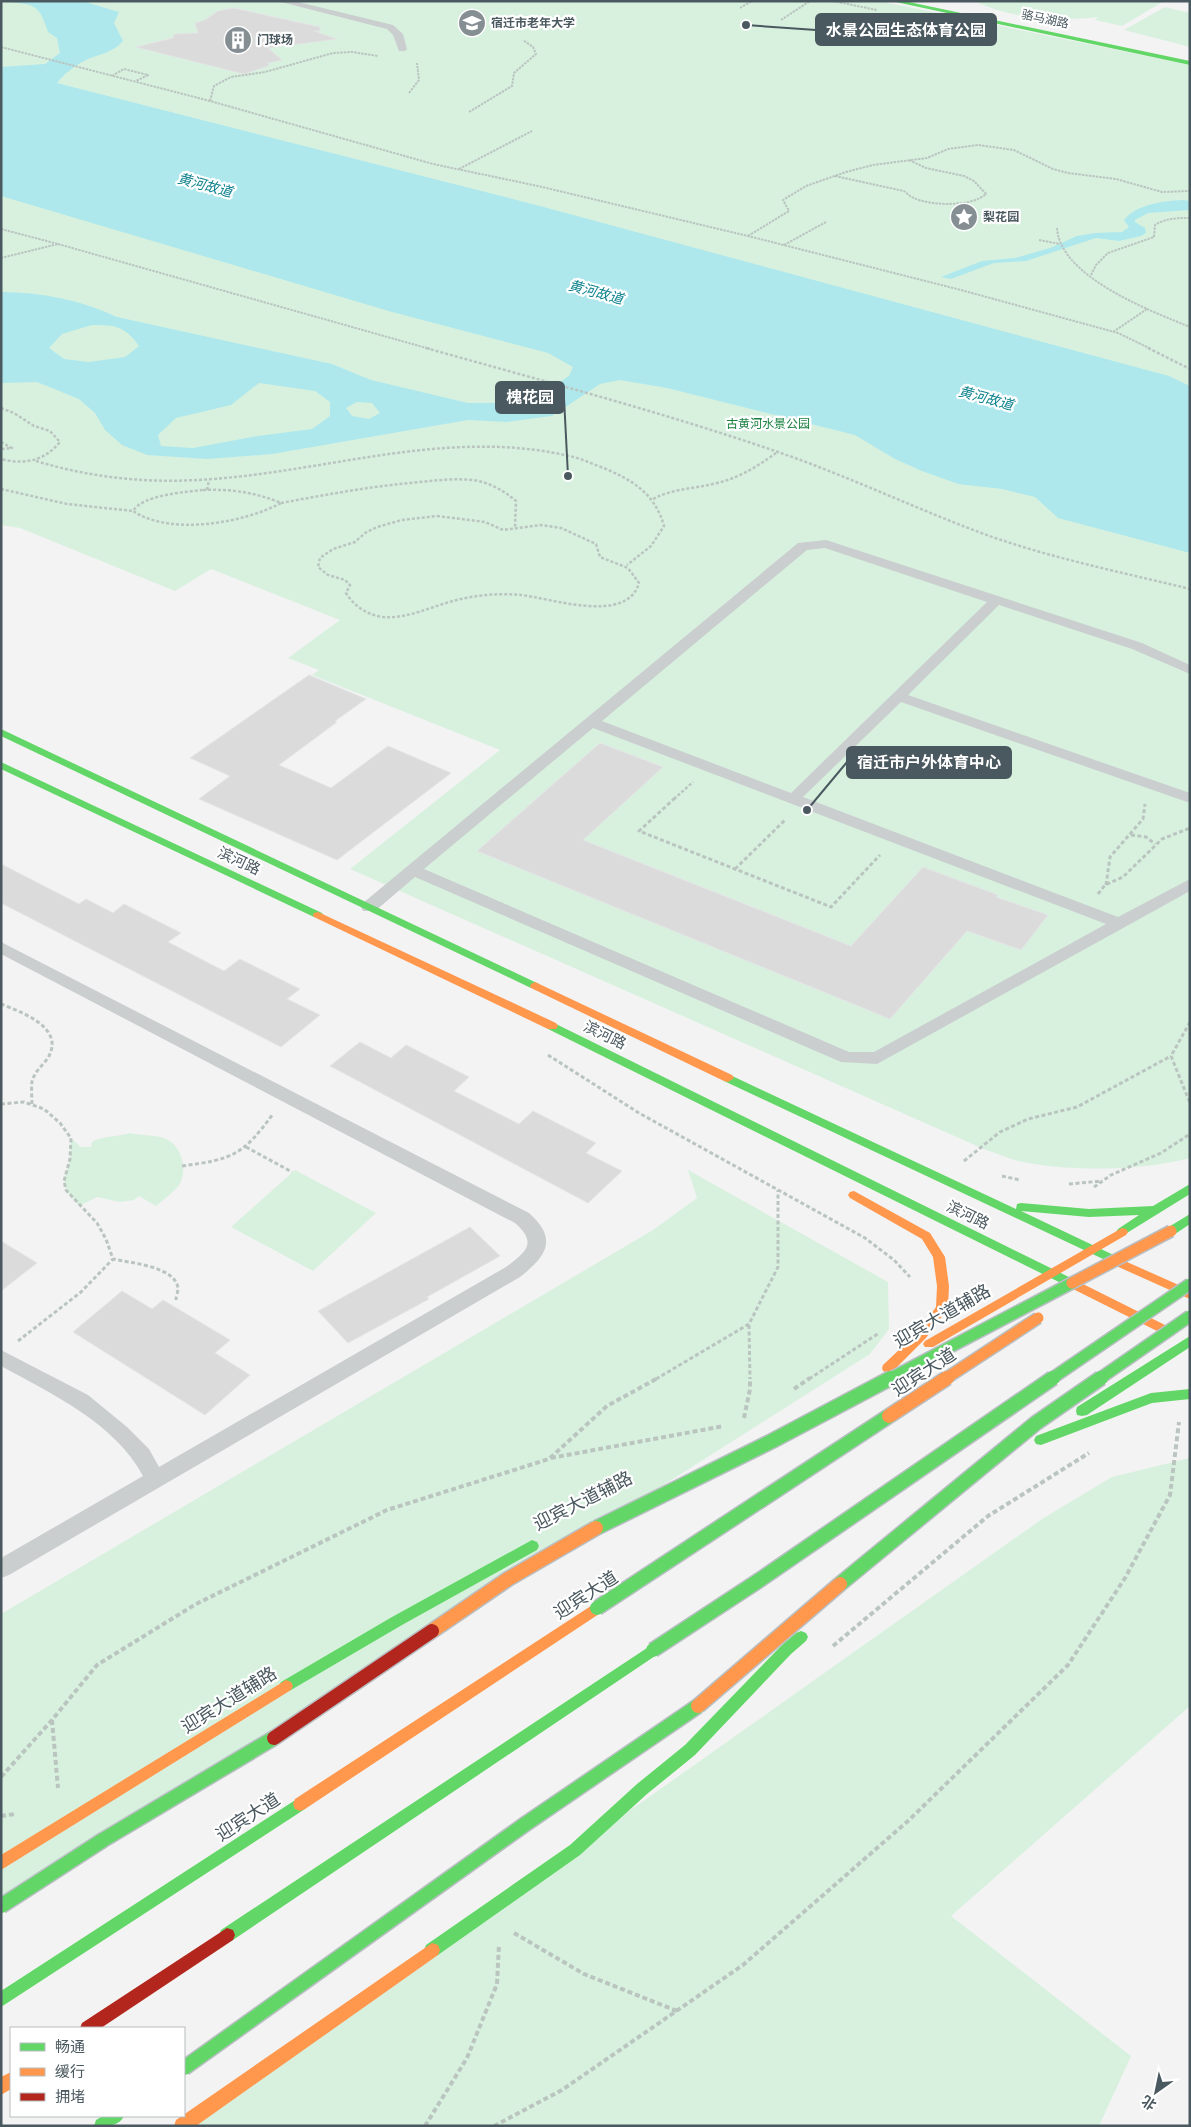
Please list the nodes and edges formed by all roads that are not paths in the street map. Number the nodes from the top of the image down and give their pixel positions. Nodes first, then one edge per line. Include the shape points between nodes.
1 (281, 1) edge
2 (894, 1) edge
3 (402, 49) dead end
4 (1190, 63) edge
5 (997, 600) junction
6 (1190, 670) edge
7 (898, 696) junction
8 (591, 722) junction
9 (1, 732) edge
10 (1, 765) edge
11 (1190, 798) edge
12 (798, 801) junction
13 (413, 870) junction
14 (1190, 884) edge
15 (368, 907) junction
16 (1119, 923) junction
17 (1, 947) edge
18 (492, 998) junction
19 (779, 1152) dead end
20 (1190, 1188) edge
21 (848, 1191) dead end
22 (983, 1200) junction
23 (1157, 1210) junction
24 (1190, 1218) edge
25 (1171, 1230) junction
26 (1092, 1250) junction
27 (1052, 1273) junction
28 (1190, 1284) edge
29 (1190, 1295) edge
30 (1072, 1296) dead end
31 (1046, 1313) dead end
32 (1190, 1316) edge
33 (1189, 1341) edge
34 (1, 1357) edge
35 (888, 1368) junction
36 (1190, 1394) edge
37 (834, 1395) dead end
38 (154, 1479) junction
39 (540, 1542) dead end
40 (1, 1569) edge
41 (809, 1632) dead end
42 (1, 1863) edge
43 (1, 1906) edge
44 (1, 2000) edge
45 (89, 2027) edge
46 (185, 2067) edge
47 (115, 2117) edge
48 (102, 2126) edge
49 (182, 2126) edge

1 - 3 lane via 390,27 398,34
2 - 4 main road, 骆马湖路
5 - 6 lane via 1137,646
5 - 7 lane
5 - 8 lane via 826,544 803,546
7 - 11 lane
7 - 12 lane
8 - 12 lane
8 - 13 lane
9 - 15 main road, 滨河路
10 - 18 main road, 滨河路
12 - 16 lane
13 - 15 lane
13 - 16 lane via 847,1058 877,1058
14 - 16 lane
15 - 22 main road, 滨河路
17 - 38 lane via 522,1218 538,1234 537,1247 530,1259 513,1272
18 - 19 main road
18 - 27 main road, 滨河路
20 - 23 main road, 迎宾大道辅路
21 - 35 main road via 926,1236 938,1257 944,1286 942,1308 922,1335
22 - 23 main road via 1054,1213 1113,1215
22 - 26 main road, 滨河路
23 - 26 main road, 迎宾大道辅路
24 - 25 main road
25 - 30 main road, bridge
25 - 43 main road, bridge via 772,1441 583,1534 508,1579 276,1737 103,1840
26 - 27 main road, 迎宾大道辅路
26 - 29 main road, 滨河路
27 - 33 main road, 滨河路
27 - 35 main road, 迎宾大道辅路
28 - 45 main road, bridge via 764,1577
31 - 44 main road, 迎宾大道, bridge
32 - 46 main road, bridge via 1036,1423 797,1619 688,1714 524,1825
33 - 36 main road via 1037,1443 1151,1398
34 - 38 lane via 81,1400 142,1455
35 - 37 main road, 迎宾大道辅路
38 - 40 lane
39 - 42 main road, 迎宾大道辅路 via 441,1594 261,1700
41 - 49 main road via 786,1650 690,1750 575,1850
47 - 48 main road

